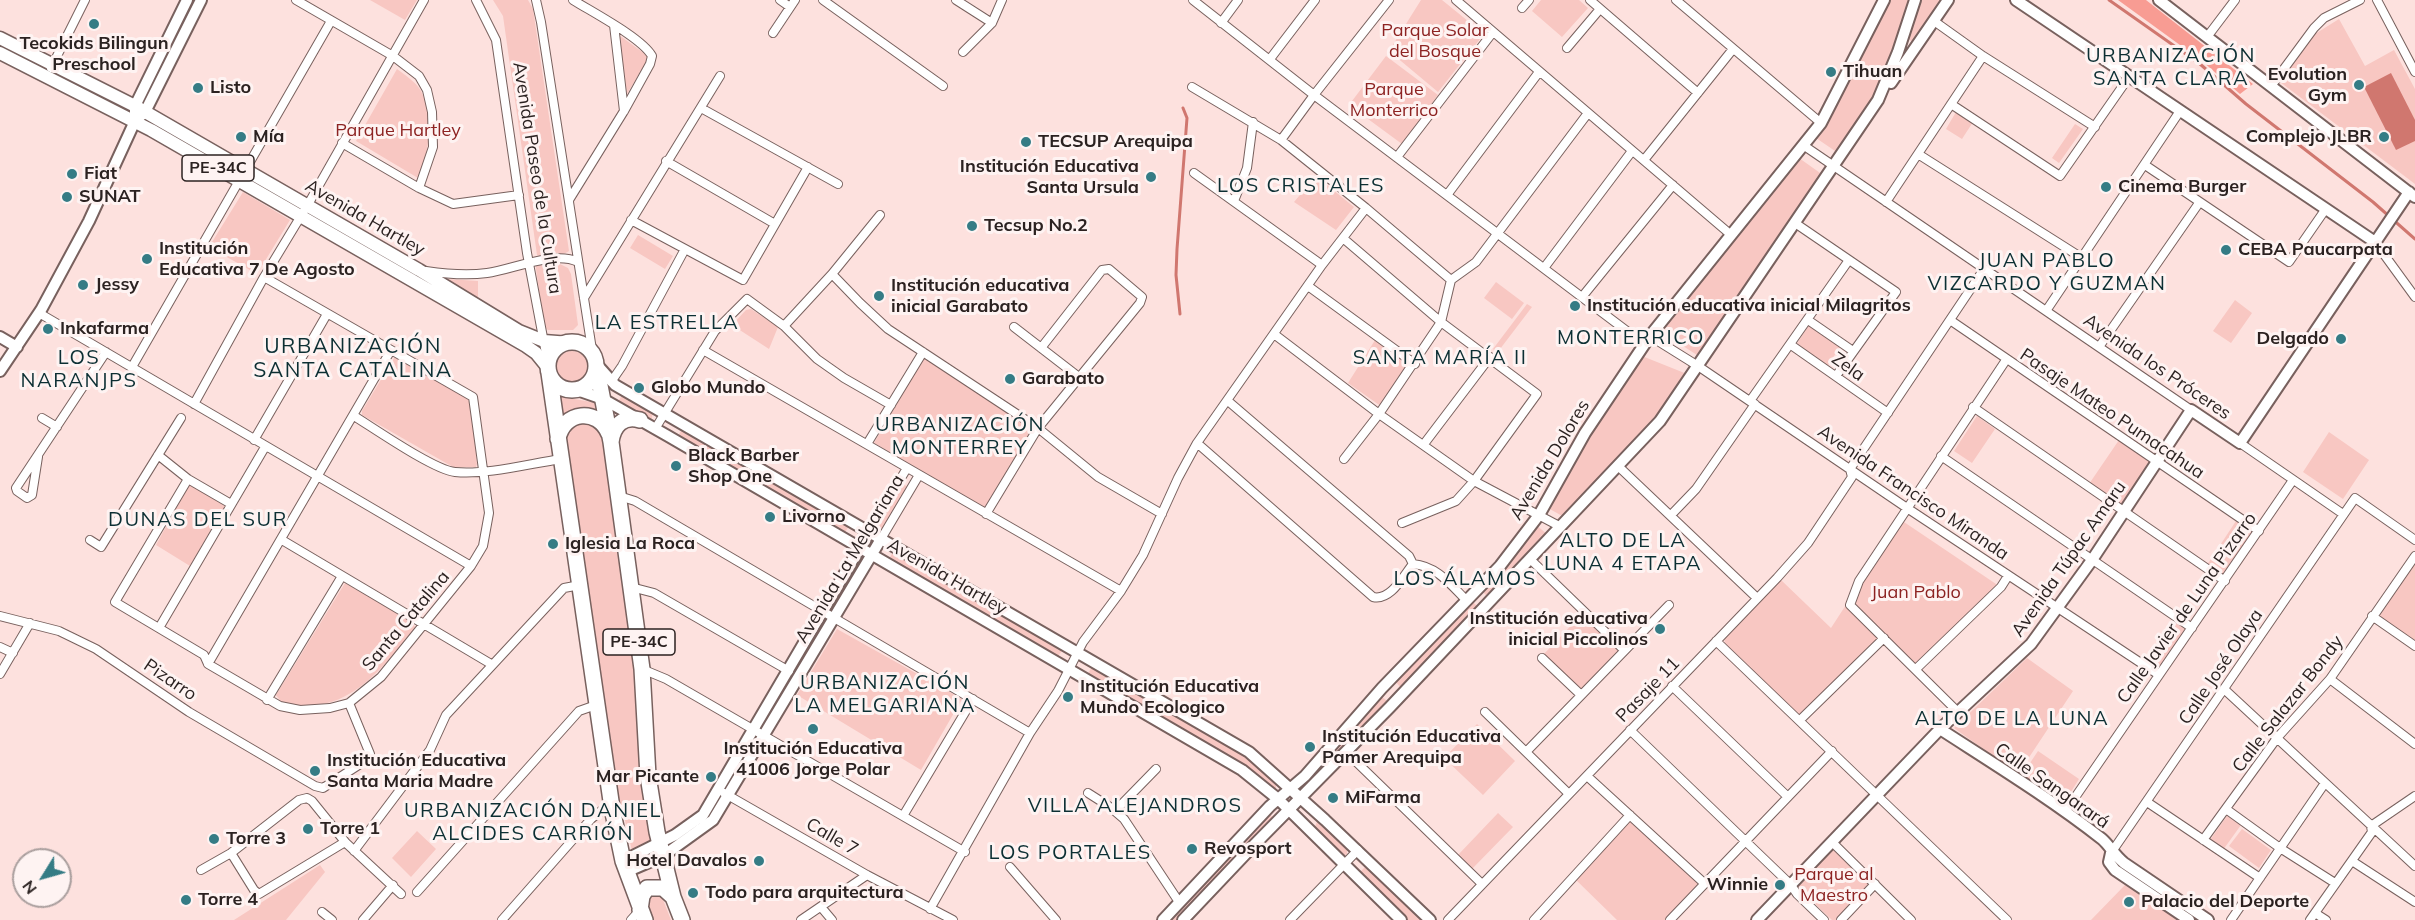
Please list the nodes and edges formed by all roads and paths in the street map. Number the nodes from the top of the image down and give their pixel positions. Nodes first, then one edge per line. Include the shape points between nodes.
1 (85, 0) edge
2 (187, 0) edge
3 (201, 0) edge
4 (296, 0) edge
5 (424, 0) edge
6 (476, 0) edge
7 (536, 0) edge
8 (573, 0) edge
9 (780, 0) edge
10 (824, 0) edge
11 (956, 0) edge
12 (1002, 0) edge
13 (1193, 0) edge
14 (1238, 0) edge
15 (1315, 0) edge
16 (1389, 0) edge
17 (1456, 0) edge
18 (1529, 0) edge
19 (1590, 0) edge
20 (1676, 0) edge
21 (1884, 0) edge
22 (1915, 0) edge
23 (1948, 0) edge
24 (2016, 0) edge
25 (2159, 0) edge
26 (2235, 0) edge
27 (2360, 0) edge
28 (2377, 0) edge
29 (792, 4) edge
30 (1522, 8) dead end
31 (1600, 9) junction
32 (331, 21) junction
33 (1934, 21) junction
34 (1221, 22) junction
35 (992, 23) junction
36 (614, 26) junction
37 (1493, 32) junction
38 (773, 33) dead end
39 (2207, 37) junction
40 (0, 39) edge
41 (1567, 48) dead end
42 (1733, 48) junction
43 (963, 52) dead end
44 (0, 53) edge
45 (393, 56) junction
46 (1983, 56) junction
47 (1270, 59) junction
48 (53, 64) junction
49 (1539, 72) junction
50 (2415, 72) edge
51 (46, 76) junction
52 (720, 76) dead end
53 (2129, 77) junction
54 (2272, 85) junction
55 (943, 86) dead end
56 (1192, 87) dead end
57 (1698, 93) junction
58 (1314, 95) junction
59 (1878, 100) junction
60 (1951, 104) junction
61 (701, 108) junction
62 (140, 109) junction
63 (624, 111) junction
64 (2180, 111) junction
65 (1588, 113) junction
66 (135, 121) junction
67 (1253, 122) junction
68 (1821, 123) junction
69 (2095, 127) junction
70 (1281, 140) junction
71 (342, 143) junction
72 (1803, 145) junction
73 (1632, 151) junction
74 (1918, 154) junction
75 (1397, 158) junction
76 (1644, 160) junction
77 (666, 161) junction
78 (2145, 165) junction
79 (1833, 166) junction
80 (808, 167) junction
81 (1194, 173) dead end
82 (242, 175) junction
83 (838, 184) dead end
84 (1673, 185) junction
85 (418, 188) junction
86 (519, 195) junction
87 (1447, 195) junction
88 (2412, 195) edge
89 (569, 200) junction
90 (1234, 201) junction
91 (1886, 202) junction
92 (2199, 203) junction
93 (1366, 208) junction
94 (304, 210) junction
95 (2325, 210) junction
96 (880, 215) dead end
97 (632, 220) junction
98 (1795, 223) junction
99 (775, 224) junction
100 (1497, 234) junction
101 (1730, 234) junction
102 (1344, 239) junction
103 (2375, 242) junction
104 (685, 249) junction
105 (2082, 258) junction
106 (1849, 260) junction
107 (578, 262) junction
108 (529, 264) junction
109 (1322, 265) junction
110 (1544, 268) junction
111 (1984, 269) junction
112 (419, 270) junction
113 (832, 274) junction
114 (264, 277) junction
115 (1451, 280) junction
116 (1308, 285) junction
117 (1582, 297) junction
118 (2415, 297) edge
119 (584, 298) junction
120 (2046, 311) junction
121 (39, 313) junction
122 (327, 314) junction
123 (1808, 320) junction
124 (1950, 320) junction
125 (1441, 322) junction
126 (784, 326) junction
127 (1014, 327) dead end
128 (1275, 334) junction
129 (0, 337) edge
130 (1647, 340) junction
131 (544, 341) junction
132 (570, 343) junction
133 (1791, 345) junction
134 (17, 347) junction
135 (2099, 347) junction
136 (1041, 348) junction
137 (391, 350) junction
138 (703, 350) junction
139 (923, 351) junction
140 (1853, 351) junction
141 (106, 352) junction
142 (1490, 357) junction
143 (2006, 360) junction
144 (595, 361) junction
145 (1415, 364) junction
146 (1698, 366) junction
147 (132, 367) junction
148 (549, 369) junction
149 (0, 371) edge
150 (1836, 376) junction
151 (1080, 378) junction
152 (611, 382) junction
153 (577, 390) junction
154 (603, 399) junction
155 (1228, 401) junction
156 (1752, 403) junction
157 (194, 404) junction
158 (891, 405) junction
159 (1973, 407) junction
160 (2191, 410) junction
161 (1888, 413) junction
162 (665, 414) junction
163 (1379, 414) junction
164 (354, 416) junction
165 (42, 418) dead end
166 (181, 418) dead end
167 (640, 420) junction
168 (57, 427) junction
169 (1038, 428) junction
170 (655, 429) junction
171 (254, 440) junction
172 (611, 442) junction
173 (558, 443) junction
174 (1197, 443) junction
175 (867, 444) junction
176 (1424, 444) junction
177 (2240, 444) junction
178 (265, 447) junction
179 (158, 455) junction
180 (1941, 456) junction
181 (38, 457) junction
182 (561, 459) junction
183 (1344, 459) dead end
184 (2157, 463) junction
185 (1618, 466) junction
186 (907, 468) junction
187 (1850, 469) junction
188 (483, 471) junction
189 (919, 475) junction
190 (318, 477) junction
191 (188, 479) junction
192 (2293, 480) junction
193 (1474, 481) junction
194 (620, 496) junction
195 (231, 504) junction
196 (1907, 508) junction
197 (2124, 512) junction
198 (986, 514) junction
199 (1162, 514) junction
200 (2343, 514) junction
201 (1539, 515) junction
202 (1671, 515) junction
203 (1402, 523) dead end
204 (1561, 527) junction
205 (2259, 531) junction
206 (869, 532) junction
207 (881, 539) junction
208 (90, 540) dead end
209 (282, 540) junction
210 (2415, 540) edge
211 (860, 548) junction
212 (872, 554) junction
213 (2415, 556) edge
214 (1530, 559) junction
215 (2092, 560) junction
216 (1413, 564) junction
217 (471, 566) junction
218 (342, 576) junction
219 (2008, 576) junction
220 (2225, 581) junction
221 (580, 585) junction
222 (631, 587) junction
223 (1121, 591) junction
224 (1469, 598) junction
225 (1757, 598) junction
226 (1669, 605) dead end
227 (1483, 608) junction
228 (2057, 608) junction
229 (823, 610) junction
230 (0, 616) edge
231 (2372, 616) junction
232 (835, 617) junction
233 (30, 623) junction
234 (424, 624) junction
235 (159, 628) junction
236 (2192, 628) junction
237 (1884, 638) junction
238 (1716, 641) junction
239 (2415, 646) edge
240 (0, 647) edge
241 (1624, 650) junction
242 (14, 653) junction
243 (1077, 654) junction
244 (1542, 658) dead end
245 (208, 664) junction
246 (491, 664) junction
247 (642, 669) junction
248 (1068, 669) junction
249 (1916, 669) junction
250 (789, 671) junction
251 (0, 674) edge
252 (2159, 675) junction
253 (2330, 679) junction
254 (1672, 686) junction
255 (1382, 688) junction
256 (2224, 689) junction
257 (1581, 695) junction
258 (973, 699) junction
259 (267, 700) junction
260 (1396, 701) junction
261 (349, 703) junction
262 (596, 705) junction
263 (1485, 712) dead end
264 (1958, 712) junction
265 (1800, 720) junction
266 (1940, 729) junction
267 (753, 730) junction
268 (1630, 730) junction
269 (1030, 733) junction
270 (765, 736) junction
271 (2277, 738) junction
272 (2415, 744) edge
273 (1832, 751) junction
274 (1347, 752) junction
275 (1526, 752) junction
276 (1156, 769) dead end
277 (1587, 776) junction
278 (2325, 783) junction
279 (1291, 788) junction
280 (718, 790) junction
281 (1088, 793) dead end
282 (1569, 794) junction
283 (1877, 795) junction
284 (729, 796) junction
285 (1788, 796) junction
286 (2415, 796) edge
287 (1301, 798) junction
288 (1278, 799) junction
289 (2147, 802) junction
290 (612, 808) junction
291 (2226, 809) junction
292 (1289, 810) junction
293 (1115, 811) junction
294 (2065, 812) junction
295 (1630, 815) junction
296 (903, 816) junction
297 (1325, 820) junction
298 (2371, 826) junction
299 (1313, 834) junction
300 (2203, 840) junction
301 (1745, 841) junction
302 (345, 842) junction
303 (1832, 842) junction
304 (2280, 848) junction
305 (661, 849) junction
306 (1358, 850) junction
307 (354, 851) junction
308 (965, 852) junction
309 (231, 853) junction
310 (2111, 853) junction
311 (2352, 861) junction
312 (1344, 864) junction
313 (624, 866) junction
314 (2415, 866) edge
315 (1010, 867) dead end
316 (201, 870) dead end
317 (867, 875) junction
318 (2260, 878) junction
319 (1704, 883) junction
320 (2336, 883) junction
321 (1482, 884) junction
322 (1875, 884) junction
323 (393, 885) junction
324 (1791, 885) junction
325 (417, 892) dead end
326 (401, 894) dead end
327 (673, 897) junction
328 (1179, 902) junction
329 (2415, 902) edge
330 (821, 907) junction
331 (930, 909) junction
332 (322, 912) dead end
333 (2313, 916) edge
334 (639, 917) edge
335 (332, 920) edge
336 (363, 920) edge
337 (502, 920) edge
338 (682, 920) edge
339 (801, 920) edge
340 (832, 920) edge
341 (953, 920) edge
342 (1056, 920) edge
343 (1163, 920) edge
344 (1183, 920) edge
345 (1290, 920) edge
346 (1401, 920) edge
347 (1430, 920) edge
348 (1448, 920) edge
349 (1534, 920) edge
350 (1670, 920) edge
351 (1757, 920) edge
352 (1824, 920) edge
353 (1841, 920) edge
354 (1911, 920) edge
355 (2007, 920) edge
356 (2189, 920) edge
357 (2208, 920) edge
358 (2231, 920) edge
359 (2326, 920) edge

1 - 48 street
2 - 62 main road
3 - 62 main road
4 - 32 street
5 - 45 street
6 - 86 street, Avenida Paseo de la Cultura via 496,40
7 - 89 street, Avenida Paseo de la Cultura
8 - 36 street
9 - 29 street
10 - 55 street
11 - 35 street
12 - 35 street
13 - 34 street, Avenida Francisco Miranda
14 - 34 street
15 - 47 street
16 - 58 street
17 - 37 street
18 - 30 street
19 - 31 street
20 - 42 street
21 - 68 main road, Avenida Dolores
22 - 59 main road
23 - 33 main road
24 - 53 main road
25 - 39 main road
26 - 39 street
27 - 54 street via 2324,18
28 - 50 street
29 - 38 street
31 - 41 street
31 - 57 street
32 - 45 street
32 - 82 street
33 - 46 street
33 - 59 main road
34 - 47 street, Avenida Francisco Miranda
35 - 43 street
36 - 63 street
36 - 63 street via 652,56
37 - 49 street
37 - 75 street
39 - 54 main road
40 - 48 main road, PE-34C
42 - 57 street
42 - 68 street
44 - 51 main road, PE-34C
45 - 71 street
45 - 85 street via 418,76 427,90 432,111 434,147
46 - 60 street
46 - 69 street
47 - 58 street, Avenida Francisco Miranda
48 - 51 street
48 - 62 main road, PE-34C
49 - 65 street
49 - 87 street
51 - 66 main road, PE-34C
52 - 61 street
53 - 64 main road
53 - 69 street
54 - 88 main road
56 - 67 street
57 - 76 street
58 - 70 street
58 - 75 street, Avenida Francisco Miranda
59 - 79 main road
60 - 69 street via 2060,176
60 - 74 street
61 - 77 street
61 - 80 street
62 - 66 main road
62 - 82 main road, Avenida Hartley / PE-34C
63 - 89 street
64 - 78 street
64 - 95 main road
65 - 73 street
65 - 100 street
66 - 82 main road, Avenida Hartley / PE-34C
66 - 121 main road via 89,221
67 - 70 street
67 - 90 street via 1247,168
68 - 72 main road, Avenida Dolores
70 - 93 street
71 - 85 street
71 - 94 street
72 - 79 street, Avenida los Próceres
72 - 101 main road, Avenida Dolores
73 - 76 street
73 - 110 street
74 - 91 street
74 - 105 street
75 - 87 street, Avenida Francisco Miranda
76 - 84 street
77 - 97 street
77 - 99 street
78 - 92 street
78 - 105 street
79 - 91 street, Avenida los Próceres
79 - 98 main road
80 - 83 street
80 - 99 street
81 - 90 street
82 - 94 main road, Avenida Hartley / PE-34C
82 - 147 street
84 - 101 street
84 - 117 street
85 - 86 street via 453,204
86 - 108 street, Avenida Paseo de la Cultura
87 - 100 street, Avenida Francisco Miranda
88 - 103 main road
89 - 107 street, Avenida Paseo de la Cultura
90 - 109 street
91 - 111 street, Avenida los Próceres
92 - 95 street via 2289,262
92 - 135 street
93 - 102 street
93 - 115 street
94 - 112 main road, Avenida Hartley / PE-34C
94 - 114 street
94 - 148 main road, Avenida Hartley / PE-34C via 526,346
95 - 103 main road
96 - 113 street
97 - 104 street
97 - 119 street
98 - 106 street
98 - 146 main road
99 - 104 street via 743,280
100 - 110 street, Avenida Francisco Miranda
100 - 115 street via 1476,261
101 - 130 main road, Avenida Dolores
102 - 109 street
102 - 125 street
103 - 118 street
103 - 177 main road
104 - 152 street
105 - 120 street
106 - 123 street
106 - 140 street via 1896,292
107 - 108 street via 566,258
107 - 119 street, Avenida Paseo de la Cultura
108 - 112 street via 484,273
108 - 131 street, Avenida Paseo de la Cultura
109 - 116 street
110 - 117 street, Avenida Francisco Miranda
111 - 120 street, Avenida los Próceres
111 - 124 street, Pasaje 11
112 - 131 main road, Avenida Hartley / PE-34C via 519,331
113 - 126 street
113 - 139 street via 888,328
114 - 122 street
114 - 157 street
115 - 125 street
116 - 128 street
116 - 145 street
117 - 130 street, Avenida Francisco Miranda
119 - 144 street, Avenida Paseo de la Cultura
120 - 135 street, Avenida los Próceres
121 - 134 main road
121 - 141 street
122 - 137 street
122 - 171 street
123 - 133 street
123 - 140 street
124 - 143 street, Pasaje Mateo Pumacahua
124 - 161 street, Pasaje 11
125 - 142 street
125 - 145 street
126 - 138 street via 747,299 726,318
126 - 158 street via 817,359
127 - 136 street
128 - 155 street
128 - 163 street
129 - 134 main road
130 - 146 street, Avenida Francisco Miranda
130 - 201 main road, Avenida Dolores via 1585,433
131 - 132 main road, Avenida Hartley / PE-34C
131 - 148 street, Avenida Paseo de la Cultura
132 - 144 highway, PE-34C via 583,345
132 - 148 highway via 556,349
133 - 150 street, Zela
133 - 156 street
134 - 149 main road
135 - 160 street, Avenida los Próceres
136 - 151 street
136 - 151 street via 1102,270 1109,268 1142,297
137 - 164 street
137 - 188 street, Santa Catalina via 472,397
138 - 162 street
138 - 175 street
139 - 158 street
139 - 169 street
140 - 150 street
141 - 147 street
141 - 168 street
142 - 176 street
142 - 193 street via 1537,394
143 - 159 street
143 - 184 street, Pasaje Mateo Pumacahua
144 - 152 main road, Avenida Hartley
144 - 153 highway via 591,382
144 - 154 highway, Avenida Paseo de la Cultura / PE-34C
145 - 163 street
146 - 156 street, Avenida Francisco Miranda
146 - 185 main road via 1660,421
147 - 157 street
148 - 153 highway, PE-34C via 561,388
148 - 173 highway, Avenida Paseo de la Cultura / PE-34C
150 - 161 street, Zela
151 - 169 street
152 - 162 main road, Avenida Hartley
153 - 154 main road, Avenida Hartley
154 - 167 main road, Avenida Hartley
154 - 172 highway, Avenida Paseo de la Cultura / PE-34C
155 - 174 street
155 - 216 street
156 - 187 street, Avenida Francisco Miranda
156 - 202 street via 1696,489
157 - 171 street
158 - 175 street
159 - 180 street
159 - 197 street
160 - 177 main road, Avenida los Próceres
160 - 184 main road, Avenida Túpac Amaru
161 - 187 street, Pasaje 11
162 - 170 street
162 - 206 main road, Avenida Hartley
163 - 176 street
163 - 183 street
164 - 188 street via 442,468
164 - 190 street
165 - 168 street
166 - 179 street
167 - 170 main road, Avenida Hartley
167 - 172 highway via 621,421
168 - 181 street
169 - 198 street
169 - 199 street via 1098,477
170 - 211 main road, Avenida Hartley
171 - 178 street
172 - 173 highway via 602,422 580,415 566,422
172 - 194 highway, Avenida Paseo de la Cultura / PE-34C
173 - 182 highway, Avenida Paseo de la Cultura / PE-34C
174 - 199 street
174 - 216 street via 1373,597 1387,596
175 - 186 street
176 - 193 street
177 - 192 street, Avenida los Próceres
178 - 190 street
178 - 195 street
179 - 191 street
179 - 208 street via 101,547
180 - 196 street
180 - 215 street
181 - 181 street via 16,488 27,498 32,495
182 - 188 street
182 - 221 highway, Avenida Paseo de la Cultura / PE-34C
184 - 197 main road, Avenida Túpac Amaru
184 - 205 street, Pasaje Mateo Pumacahua
185 - 202 street
185 - 204 main road
186 - 189 street
186 - 206 street, Avenida La Melgariana
187 - 196 street, Avenida Francisco Miranda
187 - 225 street, Pasaje 11 via 1852,477 1808,543
188 - 217 street, Santa Catalina via 489,524 483,546
189 - 198 street
189 - 207 street, Avenida La Melgariana
190 - 209 street
190 - 217 street
191 - 195 street
191 - 235 street, Santa Catalina via 115,602
192 - 200 street, Avenida los Próceres
192 - 205 street, Calle Javier de Luna Pizarro
193 - 201 street
193 - 203 street via 1456,501
194 - 222 highway, Avenida Paseo de la Cultura / PE-34C
194 - 229 street
195 - 235 street
196 - 219 street, Avenida Francisco Miranda
196 - 237 street via 1859,580 1850,605
197 - 215 main road, Avenida Túpac Amaru
197 - 220 street
198 - 223 street
199 - 223 street
200 - 210 street, Calle José Olaya via 2355,498
200 - 256 street, Calle José Olaya
201 - 204 street
201 - 224 main road, Avenida Dolores via 1500,566
202 - 225 street
204 - 214 main road
205 - 220 street, Calle Javier de Luna Pizarro
206 - 207 main road, Avenida Hartley
206 - 211 main road, Avenida La Melgariana
207 - 212 main road, Avenida La Melgariana
207 - 243 main road, Avenida Hartley
209 - 218 street
209 - 245 street
211 - 212 main road, Avenida Hartley
211 - 229 main road, Avenida La Melgariana
212 - 232 main road, Avenida La Melgariana
212 - 248 main road, Avenida Hartley
213 - 231 street, Calle Salazar Bondy
214 - 227 main road
214 - 241 street
215 - 228 main road, Avenida Túpac Amaru
215 - 236 street
216 - 224 street via 1437,571
217 - 234 street, Santa Catalina
218 - 234 street
218 - 259 street
219 - 228 street, Avenida Francisco Miranda
219 - 249 street
220 - 236 street, Calle Javier de Luna Pizarro
221 - 246 street via 564,588
221 - 262 highway, Avenida Paseo de la Cultura / PE-34C
222 - 247 highway, Avenida Paseo de la Cultura / PE-34C
222 - 250 street via 654,592
223 - 243 street
224 - 227 main road
224 - 255 main road, Avenida Dolores
225 - 238 street, Pasaje 11
226 - 241 street
227 - 260 main road
228 - 252 street, Avenida Francisco Miranda
228 - 264 main road, Avenida Túpac Amaru via 2031,644
229 - 232 street
229 - 250 main road, Avenida La Melgariana
230 - 233 street, Pizarro
231 - 239 street
231 - 253 street, Calle Salazar Bondy
232 - 258 street
232 - 270 main road, Avenida La Melgariana
233 - 242 street
233 - 261 street, Pizarro via 59,631 103,653 189,712 315,786 323,788 368,759 370,754
234 - 246 street
234 - 261 street, Santa Catalina via 381,677
235 - 245 street, Santa Catalina via 204,655
236 - 252 street, Calle Javier de Luna Pizarro
237 - 249 street
237 - 265 street
238 - 254 street, Pasaje 11
238 - 265 street
240 - 242 street
241 - 257 street
242 - 251 street
243 - 248 street
243 - 279 main road, Avenida Hartley via 1249,752
244 - 257 street
245 - 259 street, Santa Catalina
246 - 307 street via 446,715 430,750
247 - 267 street
247 - 305 highway, Avenida Paseo de la Cultura / PE-34C via 648,776
248 - 269 street
248 - 288 main road, Avenida Hartley via 1242,770
249 - 264 street
250 - 267 main road, Avenida La Melgariana
252 - 294 street, Calle Javier de Luna Pizarro
253 - 271 street, Calle Salazar Bondy
253 - 272 street
254 - 268 street, Pasaje 11
254 - 285 street
255 - 260 main road
255 - 279 main road, Avenida Dolores
256 - 271 street
256 - 289 street, Calle José Olaya
257 - 275 street
258 - 269 street
258 - 296 street
259 - 261 street, Santa Catalina via 300,710
260 - 274 main road
262 - 290 highway, Avenida Paseo de la Cultura / PE-34C
262 - 325 street via 579,711
263 - 275 street
264 - 266 main road, Avenida Túpac Amaru
265 - 273 street
266 - 283 main road, Avenida Túpac Amaru
266 - 294 main road, Calle Sangarará
267 - 270 street
267 - 280 main road, Avenida La Melgariana
268 - 277 street, Pasaje 11
268 - 301 street
269 - 308 street
270 - 284 main road, Avenida La Melgariana
270 - 296 street
271 - 278 street
271 - 291 street, Calle Salazar Bondy
273 - 283 street
273 - 285 street
274 - 287 main road
274 - 321 street
275 - 282 street
276 - 293 street
277 - 282 street, Pasaje 11
277 - 295 street
278 - 298 street
278 - 304 street
279 - 287 main road, Avenida Hartley
279 - 288 main road, Avenida Dolores
280 - 284 street, Calle 7
280 - 305 main road, Avenida La Melgariana via 703,815
281 - 293 street
282 - 321 street, Pasaje 11
283 - 303 main road, Avenida Túpac Amaru
283 - 355 street
284 - 305 main road, Avenida La Melgariana via 713,820
284 - 317 street, Calle 7
285 - 301 street
286 - 298 street
287 - 292 main road
287 - 297 main road, Avenida Hartley
288 - 292 main road, Avenida Hartley
288 - 328 main road, Avenida Dolores
289 - 300 street
289 - 310 street, Calle José Olaya
290 - 313 highway, Avenida Paseo de la Cultura / PE-34C
290 - 337 street via 591,819
291 - 300 street, Calle Salazar Bondy
291 - 304 street
292 - 299 main road, Avenida Hartley
292 - 344 main road
293 - 328 street
294 - 310 main road, Calle Sangarará via 2105,842
295 - 319 street
295 - 349 street
296 - 308 street
297 - 299 main road via 1312,824
297 - 306 main road, Avenida Hartley
298 - 311 street via 2372,832
298 - 314 street
299 - 312 main road, Avenida Hartley
300 - 318 street
301 - 319 street
301 - 324 street
302 - 307 street
302 - 309 street via 259,894
302 - 309 street via 312,801 303,798
303 - 322 street
303 - 324 main road, Avenida Túpac Amaru
304 - 318 street
304 - 320 street
305 - 313 main road, Avenida La Melgariana
305 - 327 highway, PE-34C
306 - 312 street
306 - 347 main road, Avenida Hartley
307 - 323 street
308 - 331 street
309 - 316 street
310 - 356 main road via 2109,862 2115,870
310 - 357 main road
311 - 320 street
311 - 329 street
312 - 345 street
312 - 346 main road, Avenida Hartley
313 - 334 highway, PE-34C
315 - 342 street
317 - 330 street
317 - 331 street, Calle 7
318 - 358 street
319 - 350 street
320 - 333 street
321 - 348 street, Pasaje 11
322 - 353 street
322 - 354 street
323 - 326 street
323 - 336 street
324 - 351 main road, Avenida Túpac Amaru
324 - 352 street
327 - 334 highway via 663,888 647,888
327 - 338 highway, PE-34C
328 - 343 main road, Avenida Dolores
330 - 339 street
330 - 340 street
331 - 341 street, Calle 7
332 - 335 street
333 - 359 street

